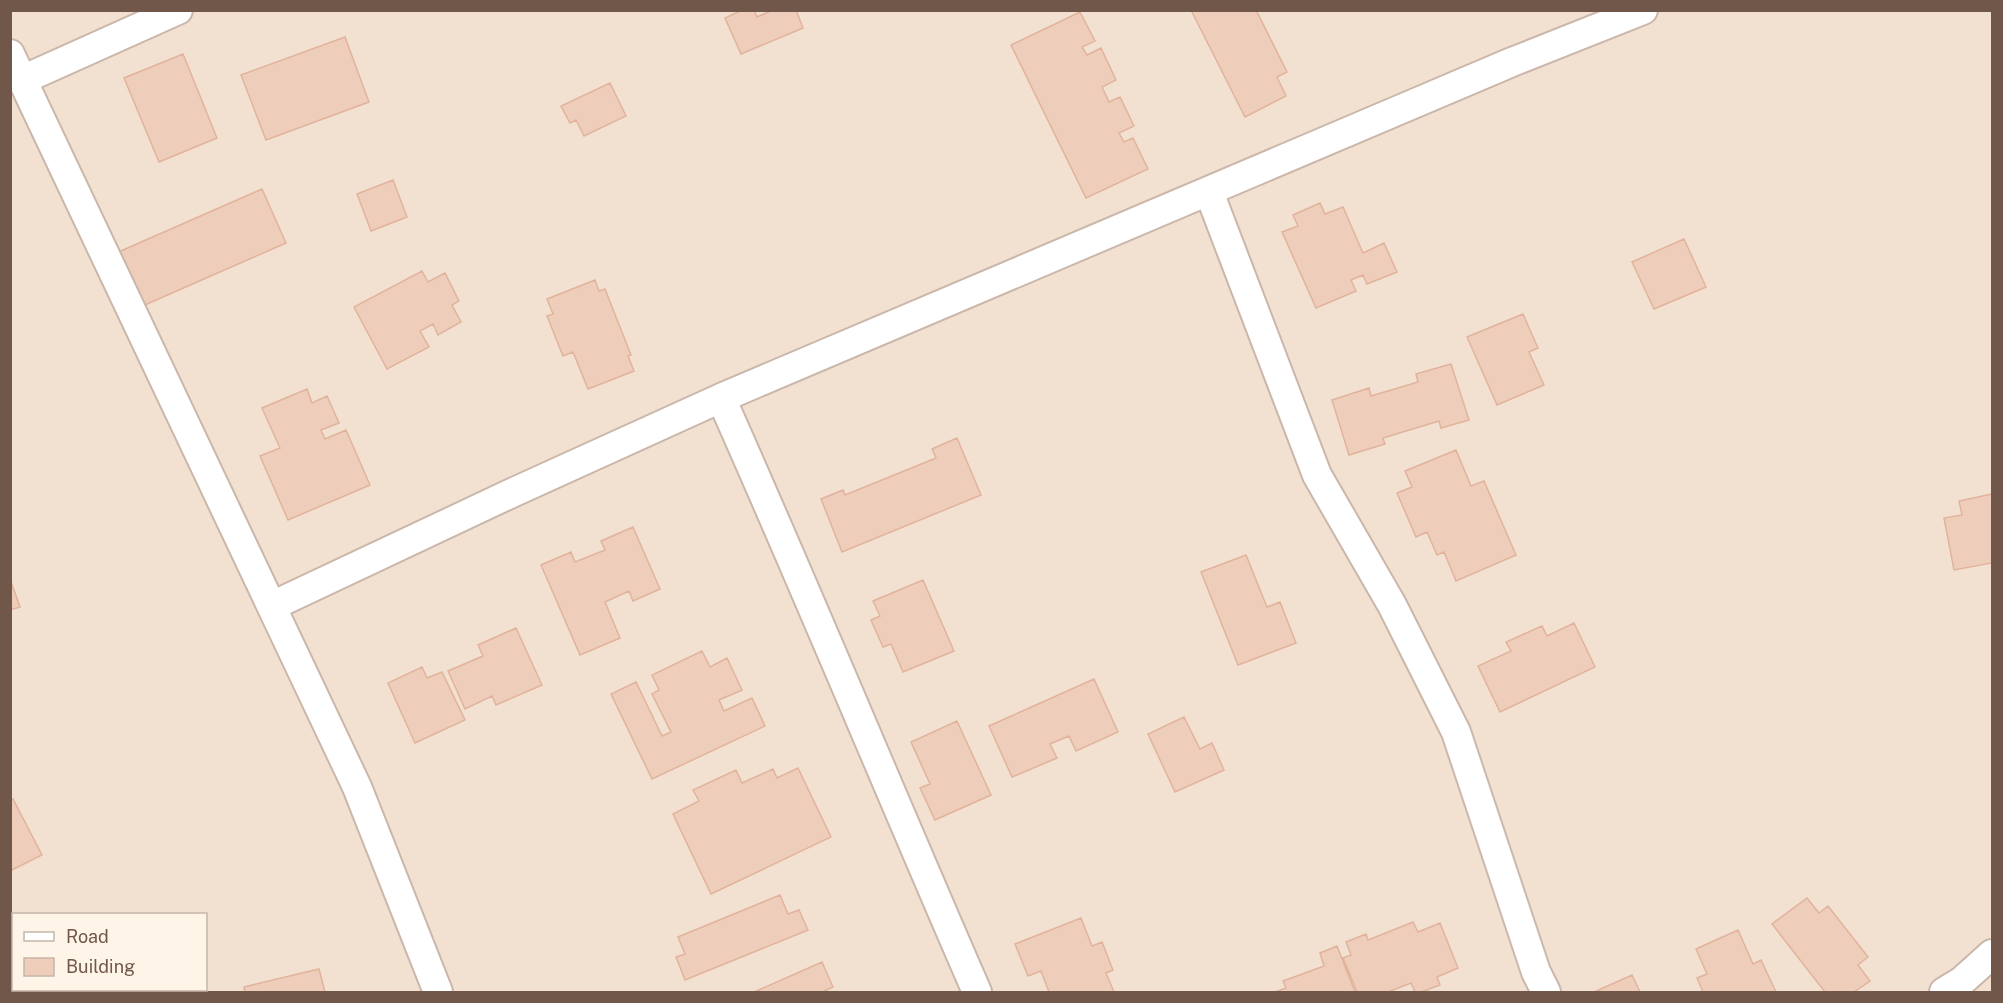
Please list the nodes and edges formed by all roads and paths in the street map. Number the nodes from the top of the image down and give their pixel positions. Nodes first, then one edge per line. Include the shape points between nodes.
1 (178, 10) edge
2 (1643, 10) edge
3 (10, 54) edge
4 (22, 80) junction
5 (1209, 192) junction
6 (721, 398) junction
7 (272, 606) junction
8 (1992, 954) edge
9 (438, 993) edge
10 (977, 993) edge
11 (1546, 993) edge
12 (1944, 993) edge

1 - 4 street
2 - 5 street
3 - 4 street
4 - 7 street
5 - 6 street
5 - 11 street via 1317,475 1392,605 1456,732
6 - 7 street
6 - 10 street
7 - 9 street via 357,787
8 - 12 street

